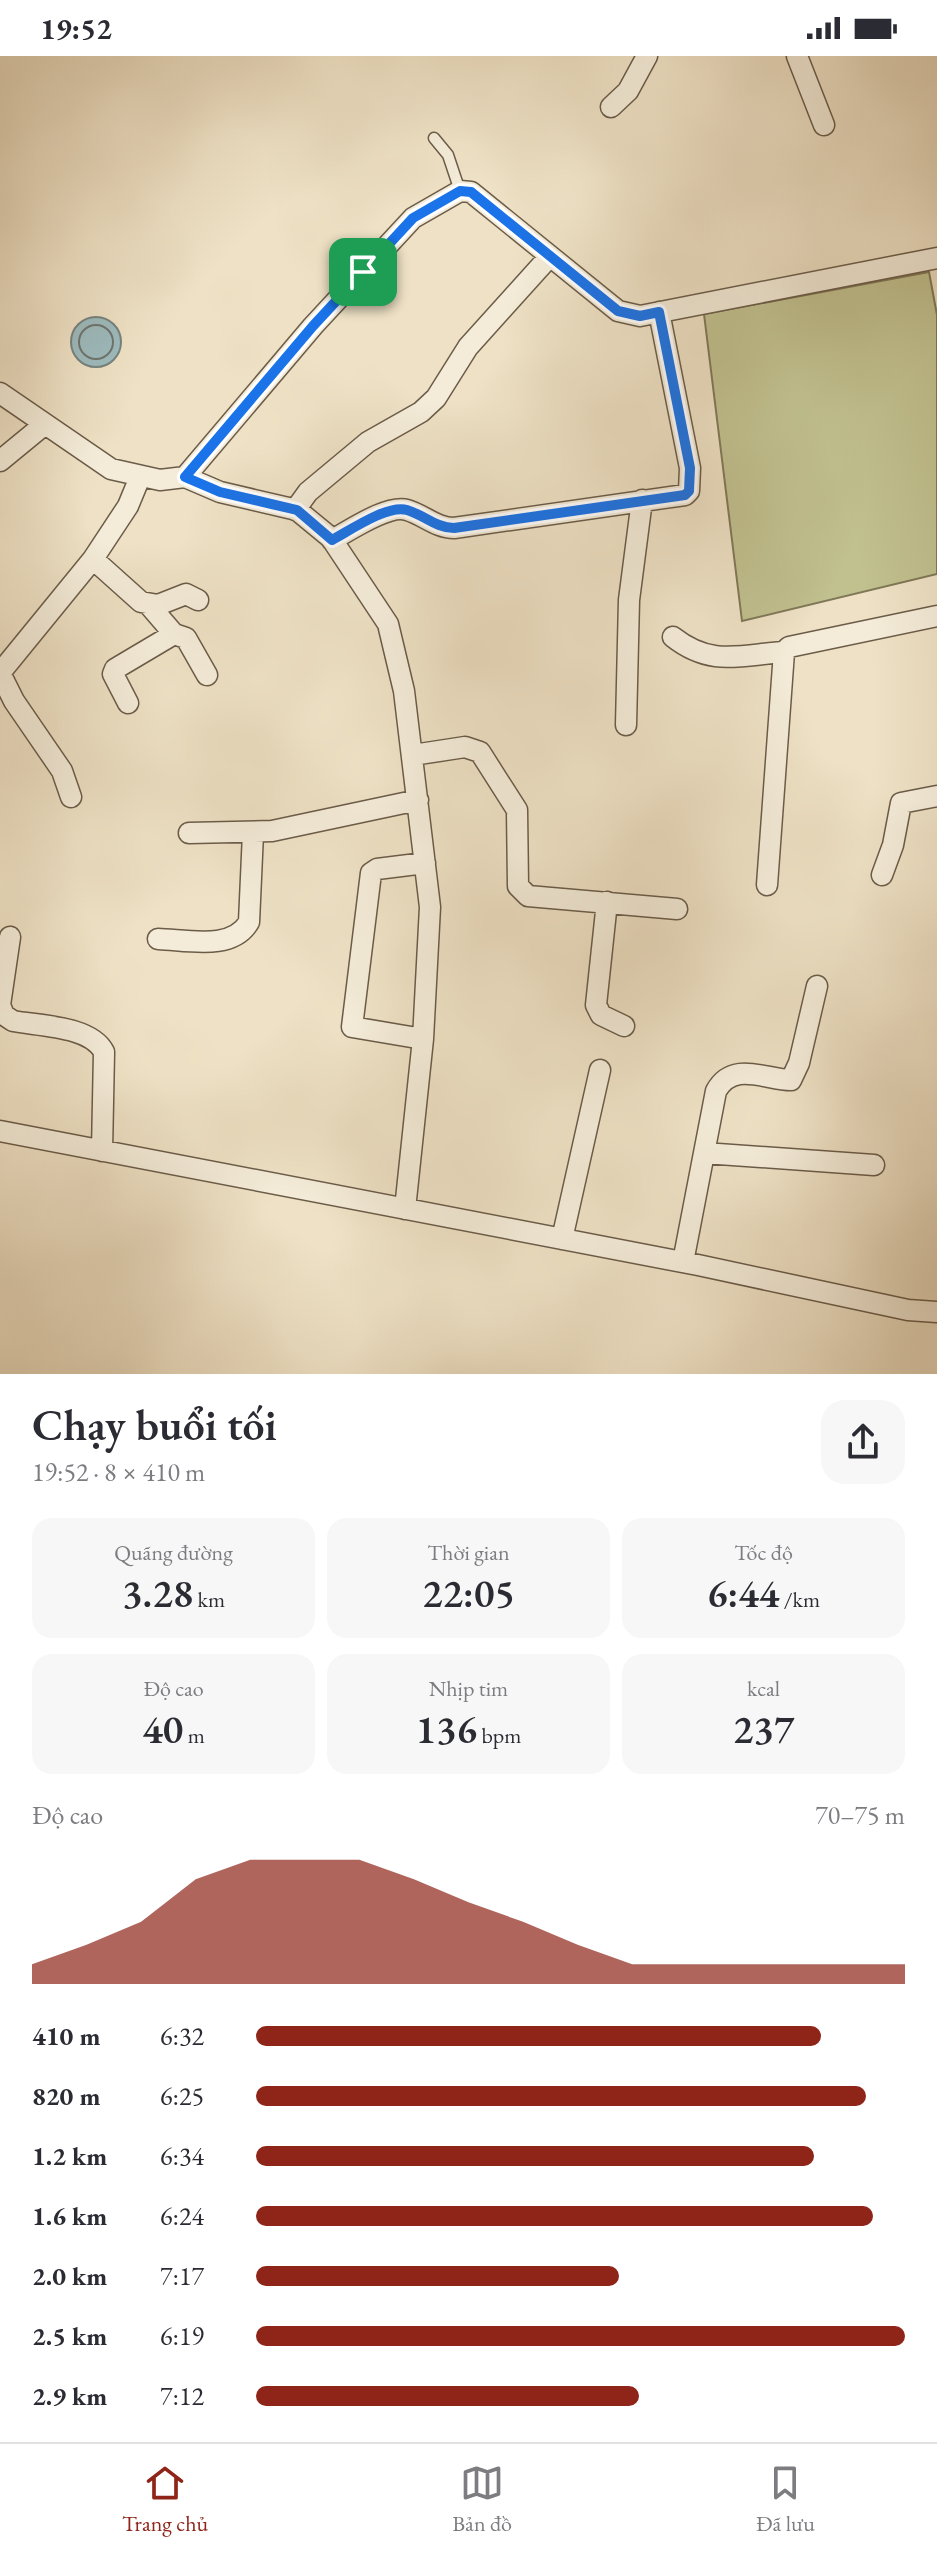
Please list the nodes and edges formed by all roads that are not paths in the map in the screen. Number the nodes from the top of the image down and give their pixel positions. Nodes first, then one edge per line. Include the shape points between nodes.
1 (647, 56) edge
2 (797, 56) edge
3 (611, 107) dead end
4 (824, 125) dead end
5 (434, 138) dead end
6 (460, 191) junction
7 (550, 256) junction
8 (937, 258) edge
9 (659, 312) junction
10 (0, 393) edge
11 (45, 424) junction
12 (0, 461) edge
13 (140, 477) junction
14 (185, 477) junction
15 (642, 500) junction
16 (295, 510) junction
17 (332, 540) junction
18 (93, 559) junction
19 (198, 600) dead end
20 (149, 605) junction
21 (937, 616) edge
22 (174, 634) junction
23 (673, 637) dead end
24 (784, 652) junction
25 (207, 675) dead end
26 (128, 703) dead end
27 (626, 725) dead end
28 (413, 755) junction
29 (937, 796) edge
30 (71, 797) dead end
31 (418, 800) junction
32 (189, 833) dead end
33 (253, 833) junction
34 (425, 863) junction
35 (882, 875) dead end
36 (767, 885) dead end
37 (607, 902) junction
38 (677, 909) dead end
39 (10, 937) dead end
40 (158, 939) dead end
41 (817, 986) dead end
42 (624, 1026) dead end
43 (423, 1039) junction
44 (600, 1070) dead end
45 (0, 1131) edge
46 (102, 1151) junction
47 (704, 1153) junction
48 (874, 1165) dead end
49 (405, 1209) junction
50 (562, 1239) junction
51 (683, 1262) junction
52 (937, 1312) edge

1 - 3 street via 628,91
2 - 4 street
5 - 6 lane via 448,155
6 - 7 street via 471,192
6 - 14 street via 413,218
7 - 9 street via 618,311 640,316
7 - 16 street via 468,347 436,398 368,442 308,492
8 - 9 street
9 - 15 street via 690,484 685,495
10 - 11 street
11 - 12 street
11 - 13 street via 111,469
13 - 14 street
13 - 18 street via 128,506
14 - 16 street via 220,492
15 - 17 street via 454,528 397,509
15 - 27 street via 629,600
16 - 17 street
17 - 28 street via 388,624
18 - 20 street
18 - 30 street via 0,673 62,771
19 - 20 street via 180,595
20 - 22 street
21 - 24 street
22 - 25 street via 186,638
22 - 26 street via 115,669
23 - 24 street via 692,652 715,657
24 - 36 street
28 - 31 street
28 - 37 street via 465,747 480,752 517,810 516,873 523,893
29 - 35 street via 901,803
31 - 33 street
31 - 34 street
32 - 33 street
33 - 40 street via 249,922 244,931 231,940
34 - 43 street via 430,907
34 - 43 street via 371,873 352,1027
37 - 38 street
37 - 42 street via 596,1005 601,1015
39 - 46 street via 0,1005 4,1015 88,1035 104,1052
41 - 47 street via 795,1075 786,1080 758,1072 721,1082
43 - 49 street
44 - 50 street
45 - 46 street
46 - 49 street
47 - 48 street
47 - 51 street
49 - 50 street
50 - 51 street
51 - 52 street

